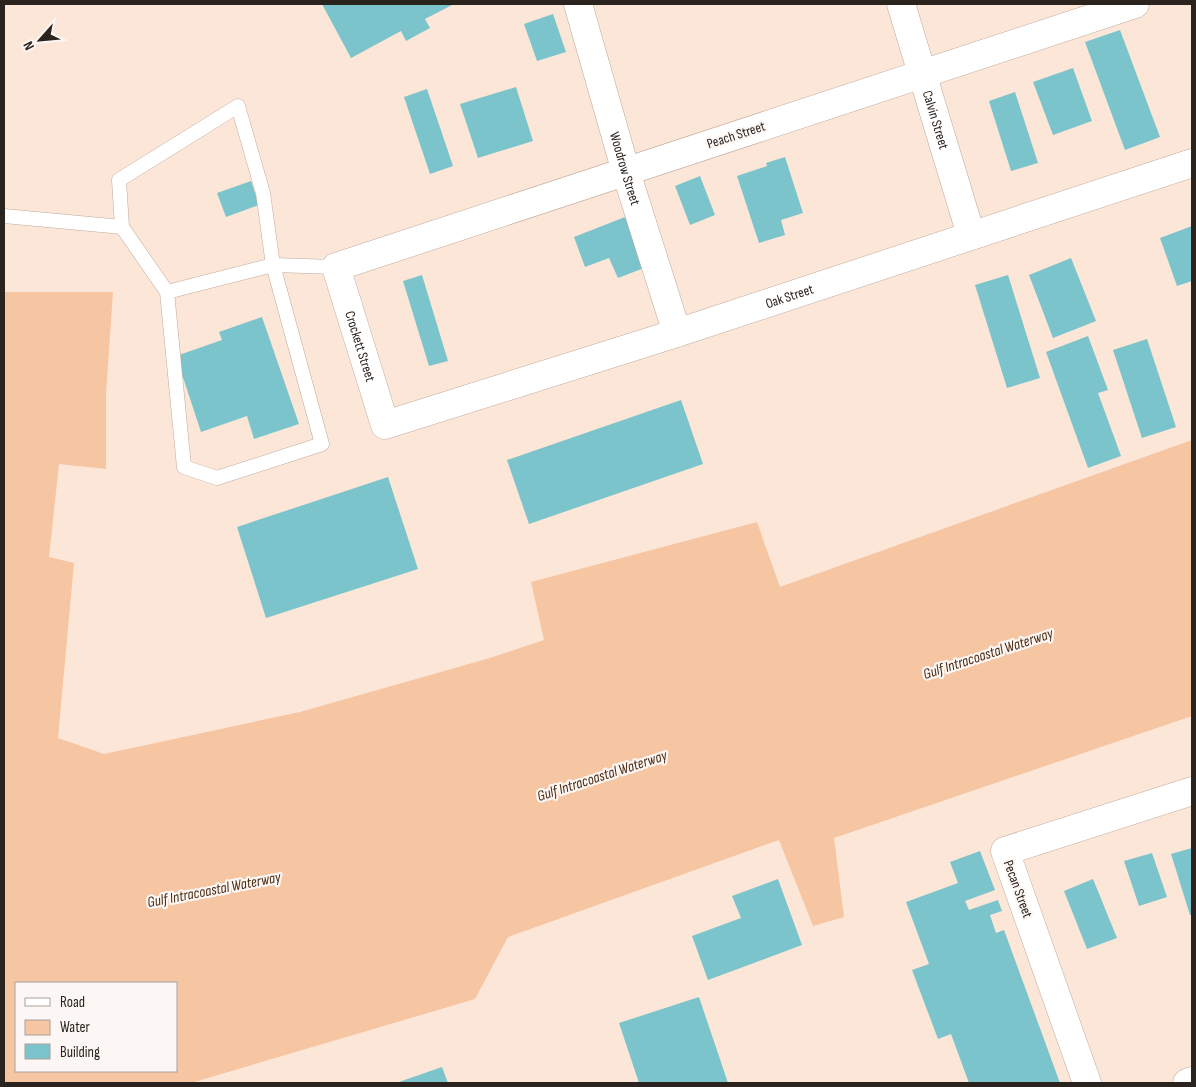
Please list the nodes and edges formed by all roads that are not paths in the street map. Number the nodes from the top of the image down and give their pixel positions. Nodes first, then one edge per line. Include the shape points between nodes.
1 (578, 4) edge
2 (901, 4) edge
3 (1135, 4) edge
4 (922, 74) junction
5 (1192, 163) edge
6 (626, 172) junction
7 (4, 216) edge
8 (122, 226) junction
9 (971, 235) junction
10 (273, 265) junction
11 (336, 267) junction
12 (167, 292) junction
13 (677, 333) junction
14 (385, 425) joint
15 (1192, 791) edge
16 (1192, 1082) edge
17 (1087, 1083) edge
18 (1187, 1083) edge

1 - 6 street, Woodrow Street
2 - 4 street, Calvin Street
3 - 4 street, Peach Street
4 - 6 street, Peach Street
4 - 9 street, Calvin Street
5 - 9 street, Oak Street
6 - 11 street, Peach Street
6 - 13 street, Woodrow Street
7 - 8 lane
8 - 10 lane via 119,180 238,106 263,193
8 - 12 lane
9 - 13 street, Oak Street
10 - 11 lane
10 - 12 lane
10 - 12 lane via 322,444 216,478 184,467
11 - 14 street, Crockett Street
13 - 14 street, Oak Street
15 - 17 street, Pecan Street via 1005,851
16 - 18 street

